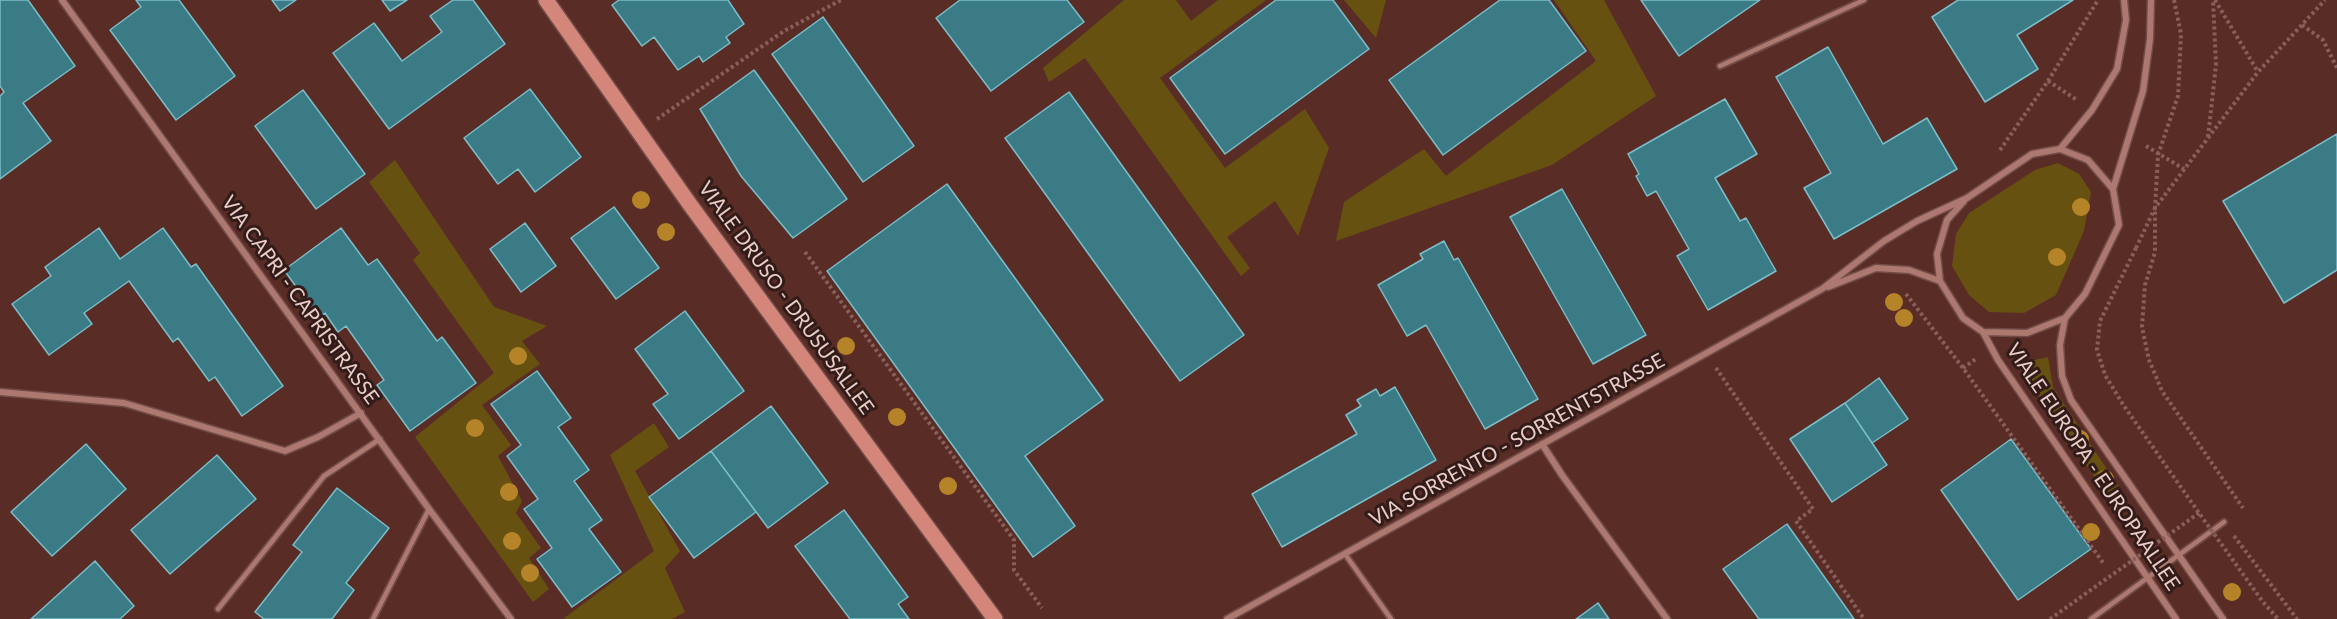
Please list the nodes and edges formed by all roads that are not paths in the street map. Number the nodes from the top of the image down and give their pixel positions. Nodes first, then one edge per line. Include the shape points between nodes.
1 (62, 0) edge
2 (546, 0) edge
3 (1864, 0) edge
4 (2124, 0) edge
5 (2151, 0) edge
6 (1720, 66) dead end
7 (2060, 149) junction
8 (2113, 189) junction
9 (1966, 198) junction
10 (1940, 281) junction
11 (1822, 289) junction
12 (2065, 318) junction
13 (1983, 332) junction
14 (0, 393) edge
15 (361, 412) junction
16 (380, 439) junction
17 (1542, 444) junction
18 (429, 509) junction
19 (2224, 522) road end
20 (1345, 554) junction
21 (2178, 557) junction
22 (2148, 578) junction
23 (218, 609) dead end
24 (373, 619) edge
25 (511, 619) edge
26 (995, 619) edge
27 (1227, 619) edge
28 (1391, 619) edge
29 (1667, 619) edge
30 (2091, 619) edge
31 (2176, 619) edge
32 (2223, 619) edge

1 - 15 street, VIA CAPRI - CAPRISTRASSE
2 - 26 main road, VIALE DRUSO - DRUSUSALLEE
3 - 6 lane
4 - 7 street via 2127,21 2117,69 2092,110
5 - 8 street via 2142,91
7 - 8 street via 2088,160
7 - 9 street, VIA SORRENTO - SORRENTSTRASSE via 2032,154
8 - 12 street via 2120,225 2085,294
9 - 10 street, VIA SORRENTO - SORRENTSTRASSE via 1947,220 1937,254
9 - 11 street, VIA SORRENTO - SORRENTSTRASSE via 1884,241
10 - 11 street, VIA SORRENTO - SORRENTSTRASSE via 1909,270 1876,268
10 - 13 street via 1964,318
11 - 17 street, VIA SORRENTO - SORRENTSTRASSE
12 - 13 street via 2026,333
12 - 21 street, VIALE EUROPA - EUROPAALLEE via 2060,345 2062,376 2071,400
13 - 22 street, VIALE EUROPA - EUROPAALLEE via 1998,360
14 - 15 street via 123,403 285,451
15 - 16 street, VIA CAPRI - CAPRISTRASSE
16 - 18 street, VIA CAPRI - CAPRISTRASSE
16 - 23 lane via 324,476
17 - 20 street, VIA SORRENTO - SORRENTSTRASSE
17 - 29 street
18 - 24 lane
18 - 25 street, VIA CAPRI - CAPRISTRASSE
19 - 21 lane
20 - 27 street, VIA SORRENTO - SORRENTSTRASSE
20 - 28 lane
21 - 22 lane
21 - 32 street, VIALE EUROPA - EUROPAALLEE
22 - 30 lane
22 - 31 street, VIALE EUROPA - EUROPAALLEE

